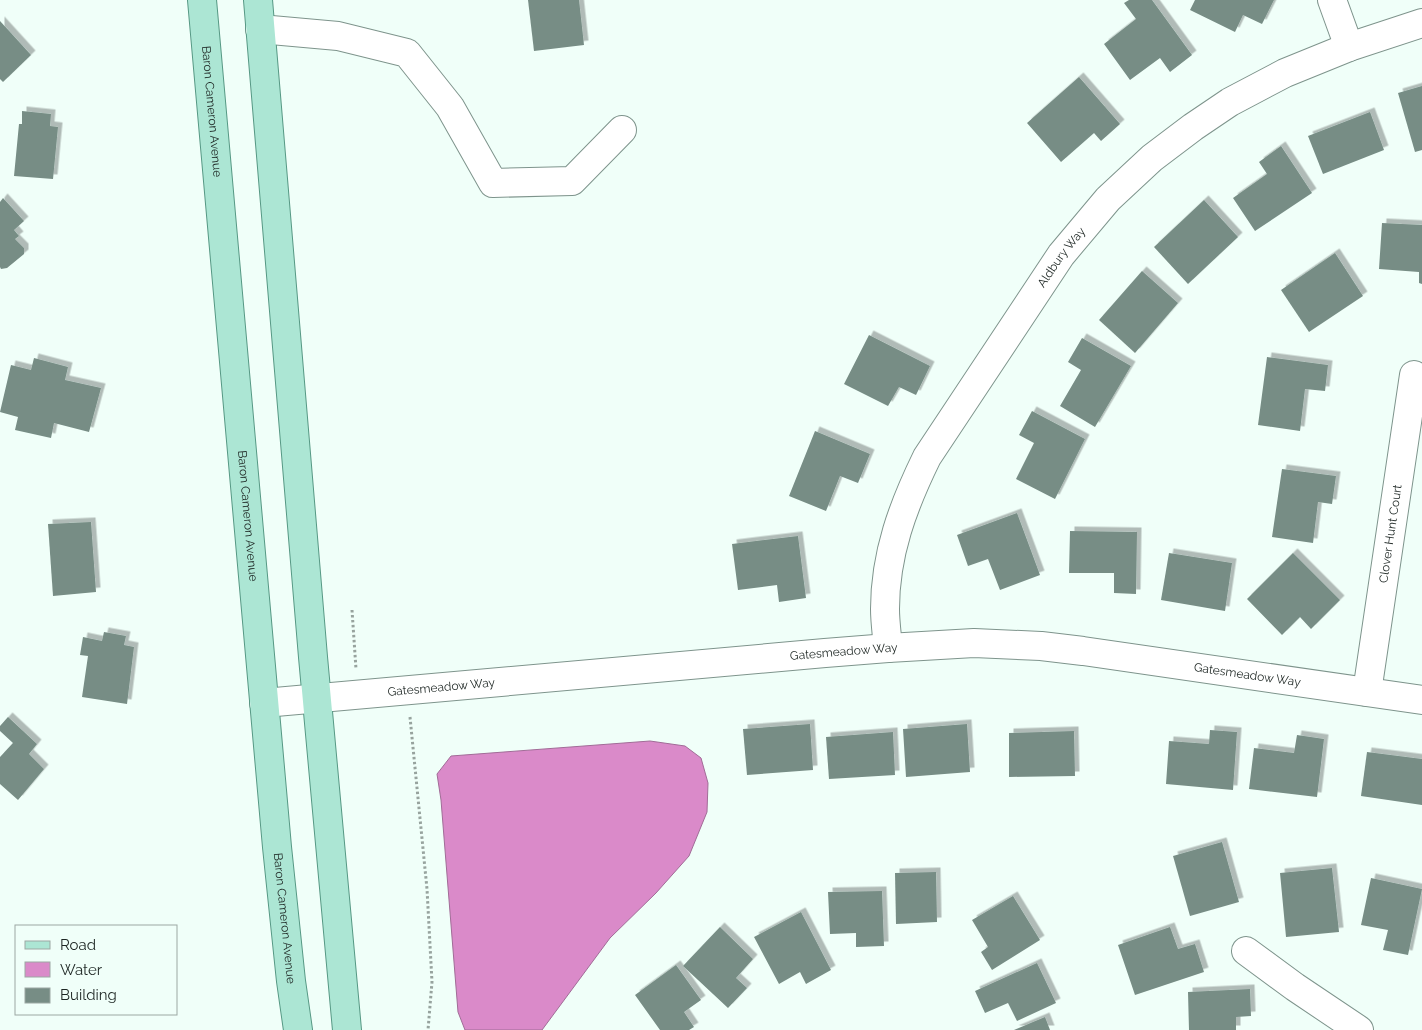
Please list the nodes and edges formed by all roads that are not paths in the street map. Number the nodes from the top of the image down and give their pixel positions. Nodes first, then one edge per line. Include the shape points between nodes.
1 (202, 0) edge
2 (258, 0) edge
3 (1332, 0) edge
4 (1422, 22) edge
5 (260, 29) junction
6 (1349, 46) junction
7 (622, 130) dead end
8 (1414, 375) dead end
9 (888, 648) junction
10 (1367, 692) junction
11 (318, 698) junction
12 (1422, 700) edge
13 (264, 703) junction
14 (1246, 951) dead end
15 (298, 1030) edge
16 (347, 1030) edge
17 (1359, 1030) edge

1 - 13 main road, Baron Cameron Avenue
2 - 5 main road
3 - 6 street
4 - 6 street, Aldbury Way
5 - 7 street via 338,36 407,53 450,107 493,183 572,181
5 - 11 main road
6 - 9 street, Aldbury Way via 1284,73 1230,102 1193,127 1152,158 1108,200 1061,255 927,457 912,488 898,523 888,566 885,609
8 - 10 street, Clover Hunt Court
9 - 10 street, Gatesmeadow Way via 974,644 1041,646
9 - 11 street, Gatesmeadow Way
10 - 12 street, Gatesmeadow Way
11 - 13 street, Gatesmeadow Way
11 - 16 main road
13 - 15 main road, Baron Cameron Avenue
14 - 17 street

